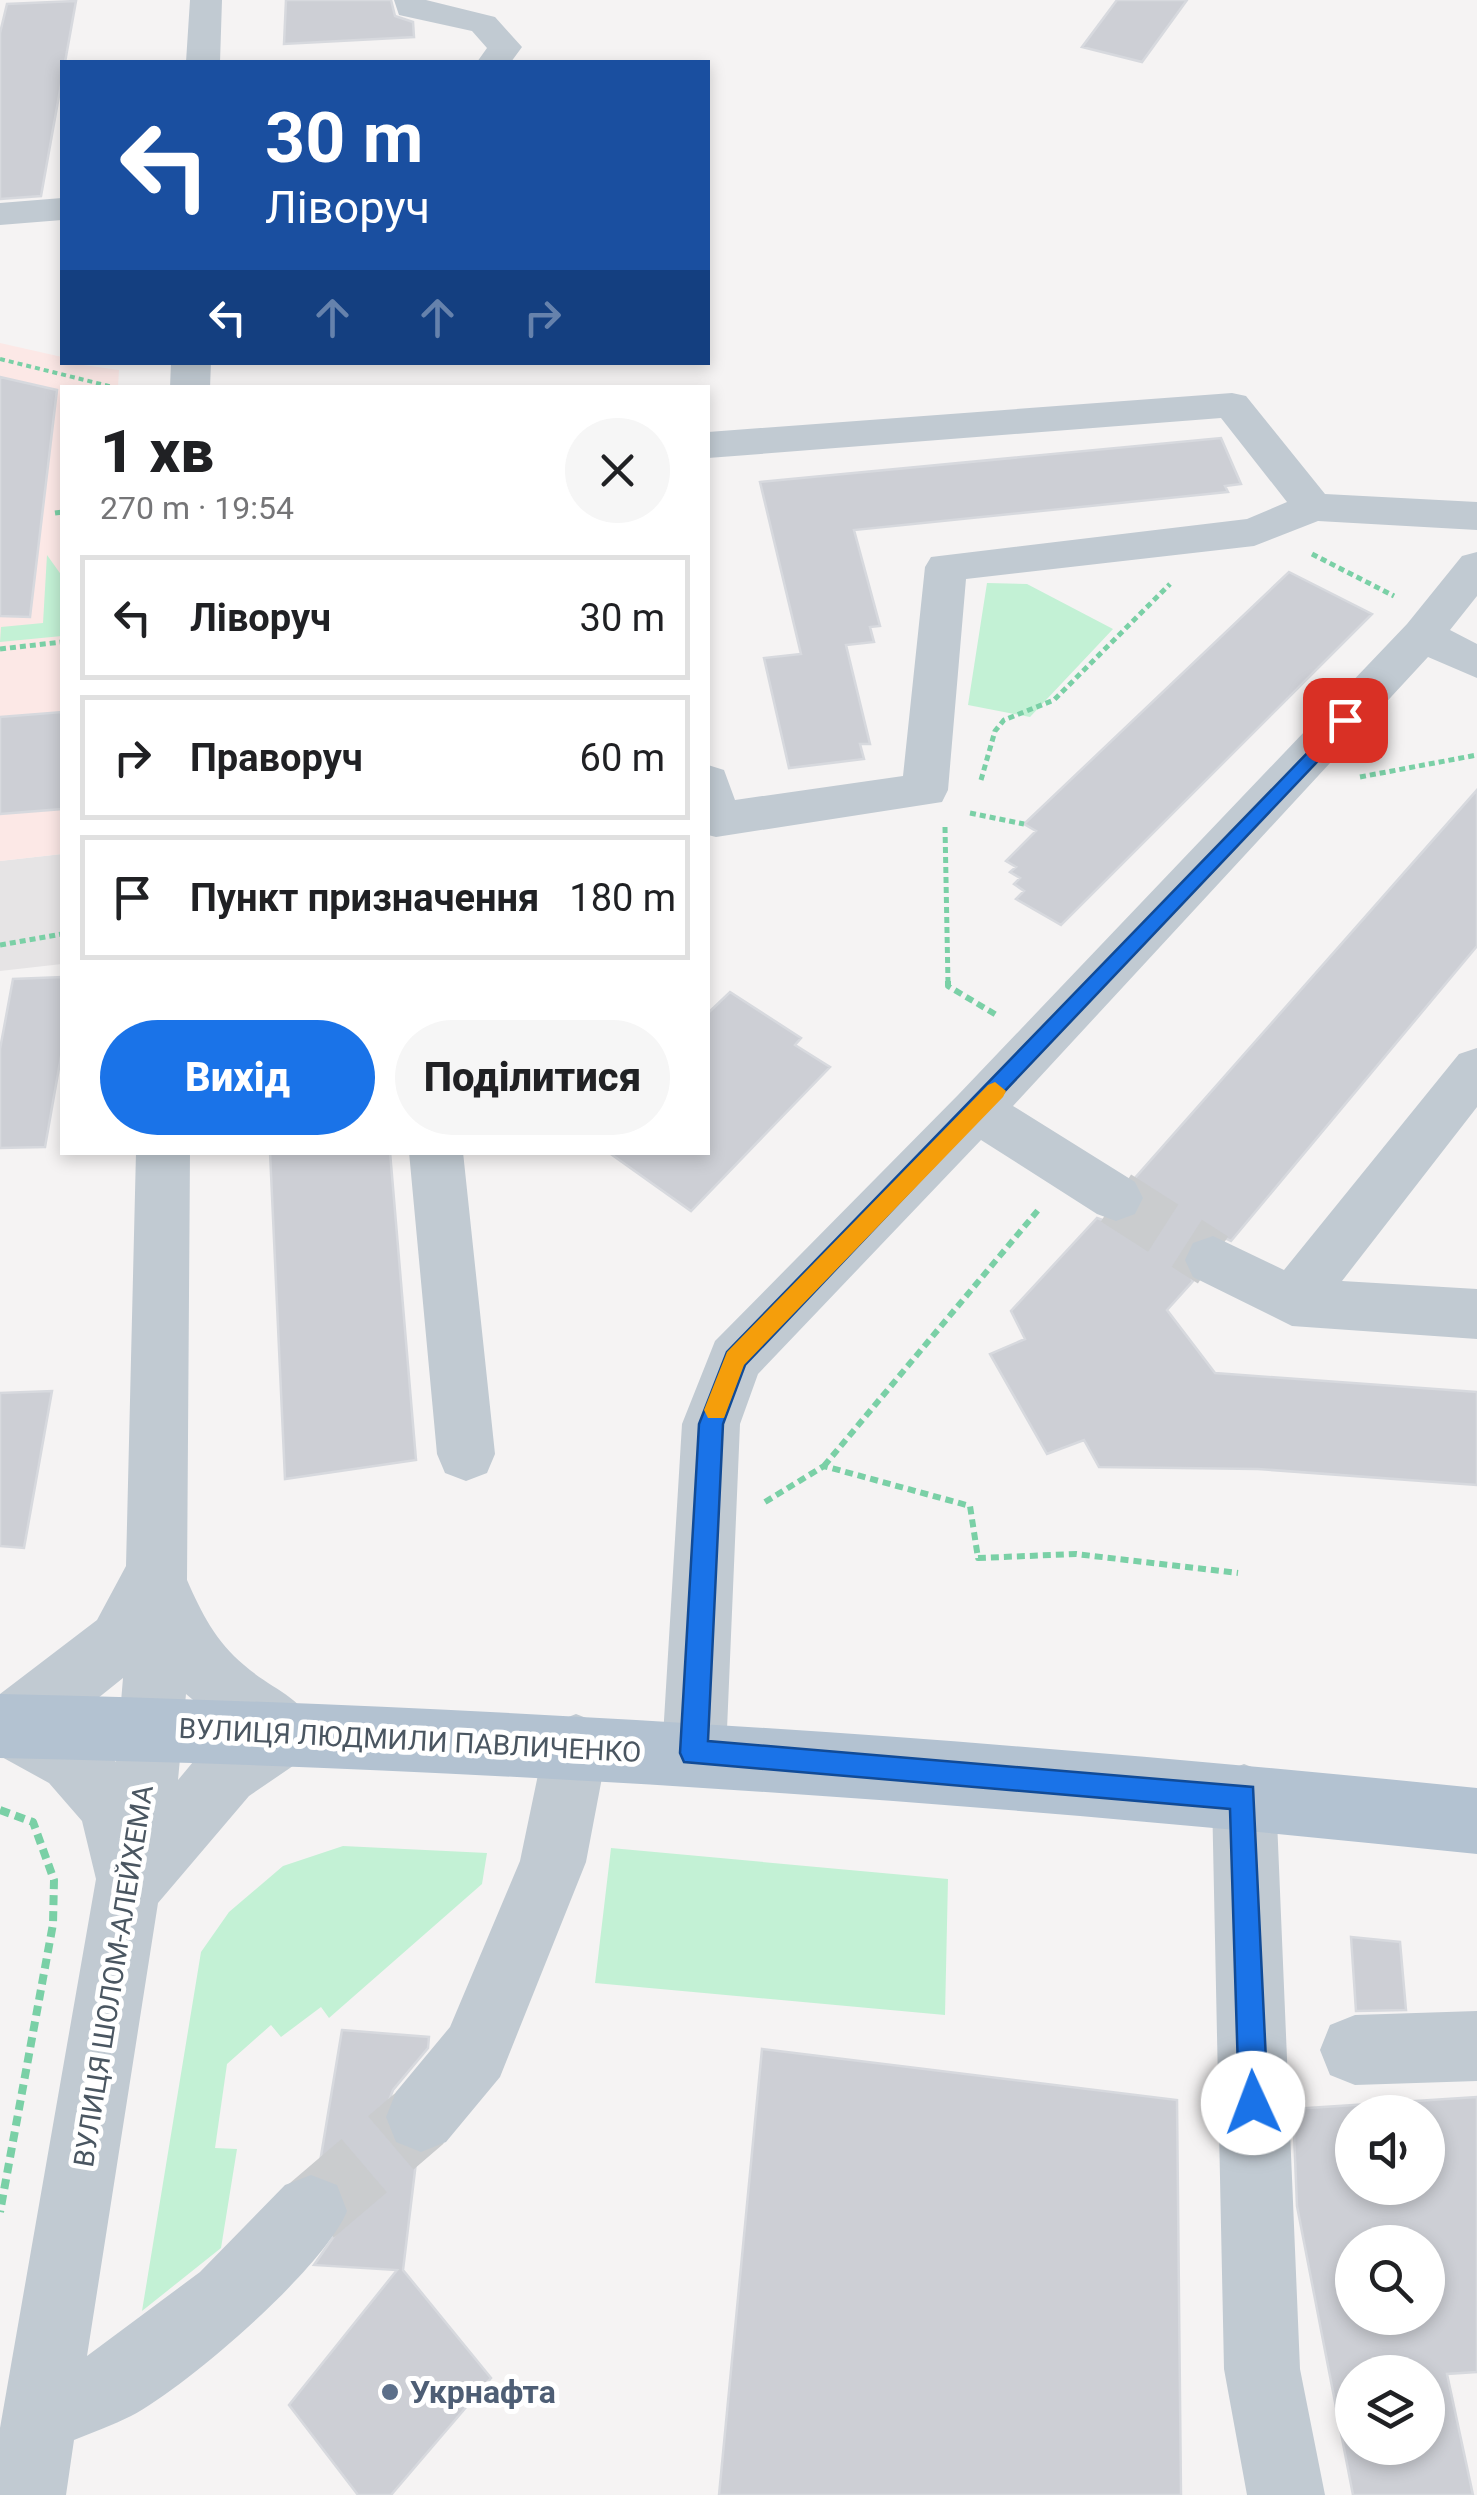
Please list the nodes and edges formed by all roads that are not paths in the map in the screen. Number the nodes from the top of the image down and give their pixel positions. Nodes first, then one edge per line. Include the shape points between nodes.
1 (206, 0) edge
2 (410, 0) edge
3 (203, 60) edge
4 (495, 60) edge
5 (60, 209) edge
6 (0, 214) edge
7 (710, 445) edge
8 (1314, 507) junction
9 (1477, 516) edge
10 (1477, 566) edge
11 (1430, 626) junction
12 (1477, 663) edge
13 (710, 792) edge
14 (1477, 1070) edge
15 (978, 1110) junction
16 (163, 1155) edge
17 (436, 1155) edge
18 (1116, 1198) tunnel mouth
19 (1213, 1260) tunnel mouth
20 (1292, 1302) junction
21 (1477, 1314) edge
22 (466, 1454) dead end
23 (153, 1576) junction
24 (4, 1726) edge
25 (154, 1728) junction
26 (286, 1734) junction
27 (576, 1746) junction
28 (694, 1753) junction
29 (1244, 1796) junction
30 (1477, 1821) edge
31 (127, 1890) junction
32 (1477, 2046) edge
33 (1354, 2050) dead end
34 (420, 2118) tunnel mouth
35 (311, 2211) tunnel mouth
36 (40, 2416) junction
37 (27, 2495) edge
38 (1286, 2495) edge

1 - 3 street
2 - 4 street via 411,8 483,24 505,47
5 - 6 street
7 - 8 street via 1232,405
8 - 9 street
8 - 13 street via 1254,532 946,567 924,790 716,820
10 - 11 street
11 - 12 street
11 - 15 street
14 - 20 street
15 - 18 street
15 - 28 street via 735,1359 711,1424
16 - 23 street, ВУЛИЦЯ ШОЛОМ-АЛЕЙХЕМА
17 - 22 street
19 - 20 street
20 - 21 street
23 - 24 street via 119,1641
23 - 25 street, ВУЛИЦЯ ШОЛОМ-АЛЕЙХЕМА
23 - 26 street via 184,1644 220,1686
24 - 25 main road, ВУЛИЦЯ ЛЮДМИЛИ ПАВЛИЧЕНКО
24 - 31 street via 72,1760 112,1806
25 - 26 main road, ВУЛИЦЯ ЛЮДМИЛИ ПАВЛИЧЕНКО
25 - 31 street, ВУЛИЦЯ ШОЛОМ-АЛЕЙХЕМА
26 - 27 main road, ВУЛИЦЯ ЛЮДМИЛИ ПАВЛИЧЕНКО
26 - 31 street via 226,1773
27 - 28 main road, ВУЛИЦЯ ЛЮДМИЛИ ПАВЛИЧЕНКО
27 - 34 street via 553,1862 489,2017 474,2052
28 - 29 main road, ВУЛИЦЯ ЛЮДМИЛИ ПАВЛИЧЕНКО
29 - 30 main road, ВУЛИЦЯ ЛЮДМИЛИ ПАВЛИЧЕНКО
29 - 38 street via 1262,2369
31 - 36 street, ВУЛИЦЯ ШОЛОМ-АЛЕЙХЕМА
32 - 33 street
35 - 36 street via 226,2298 107,2388
36 - 37 street, ВУЛИЦЯ ШОЛОМ-АЛЕЙХЕМА

